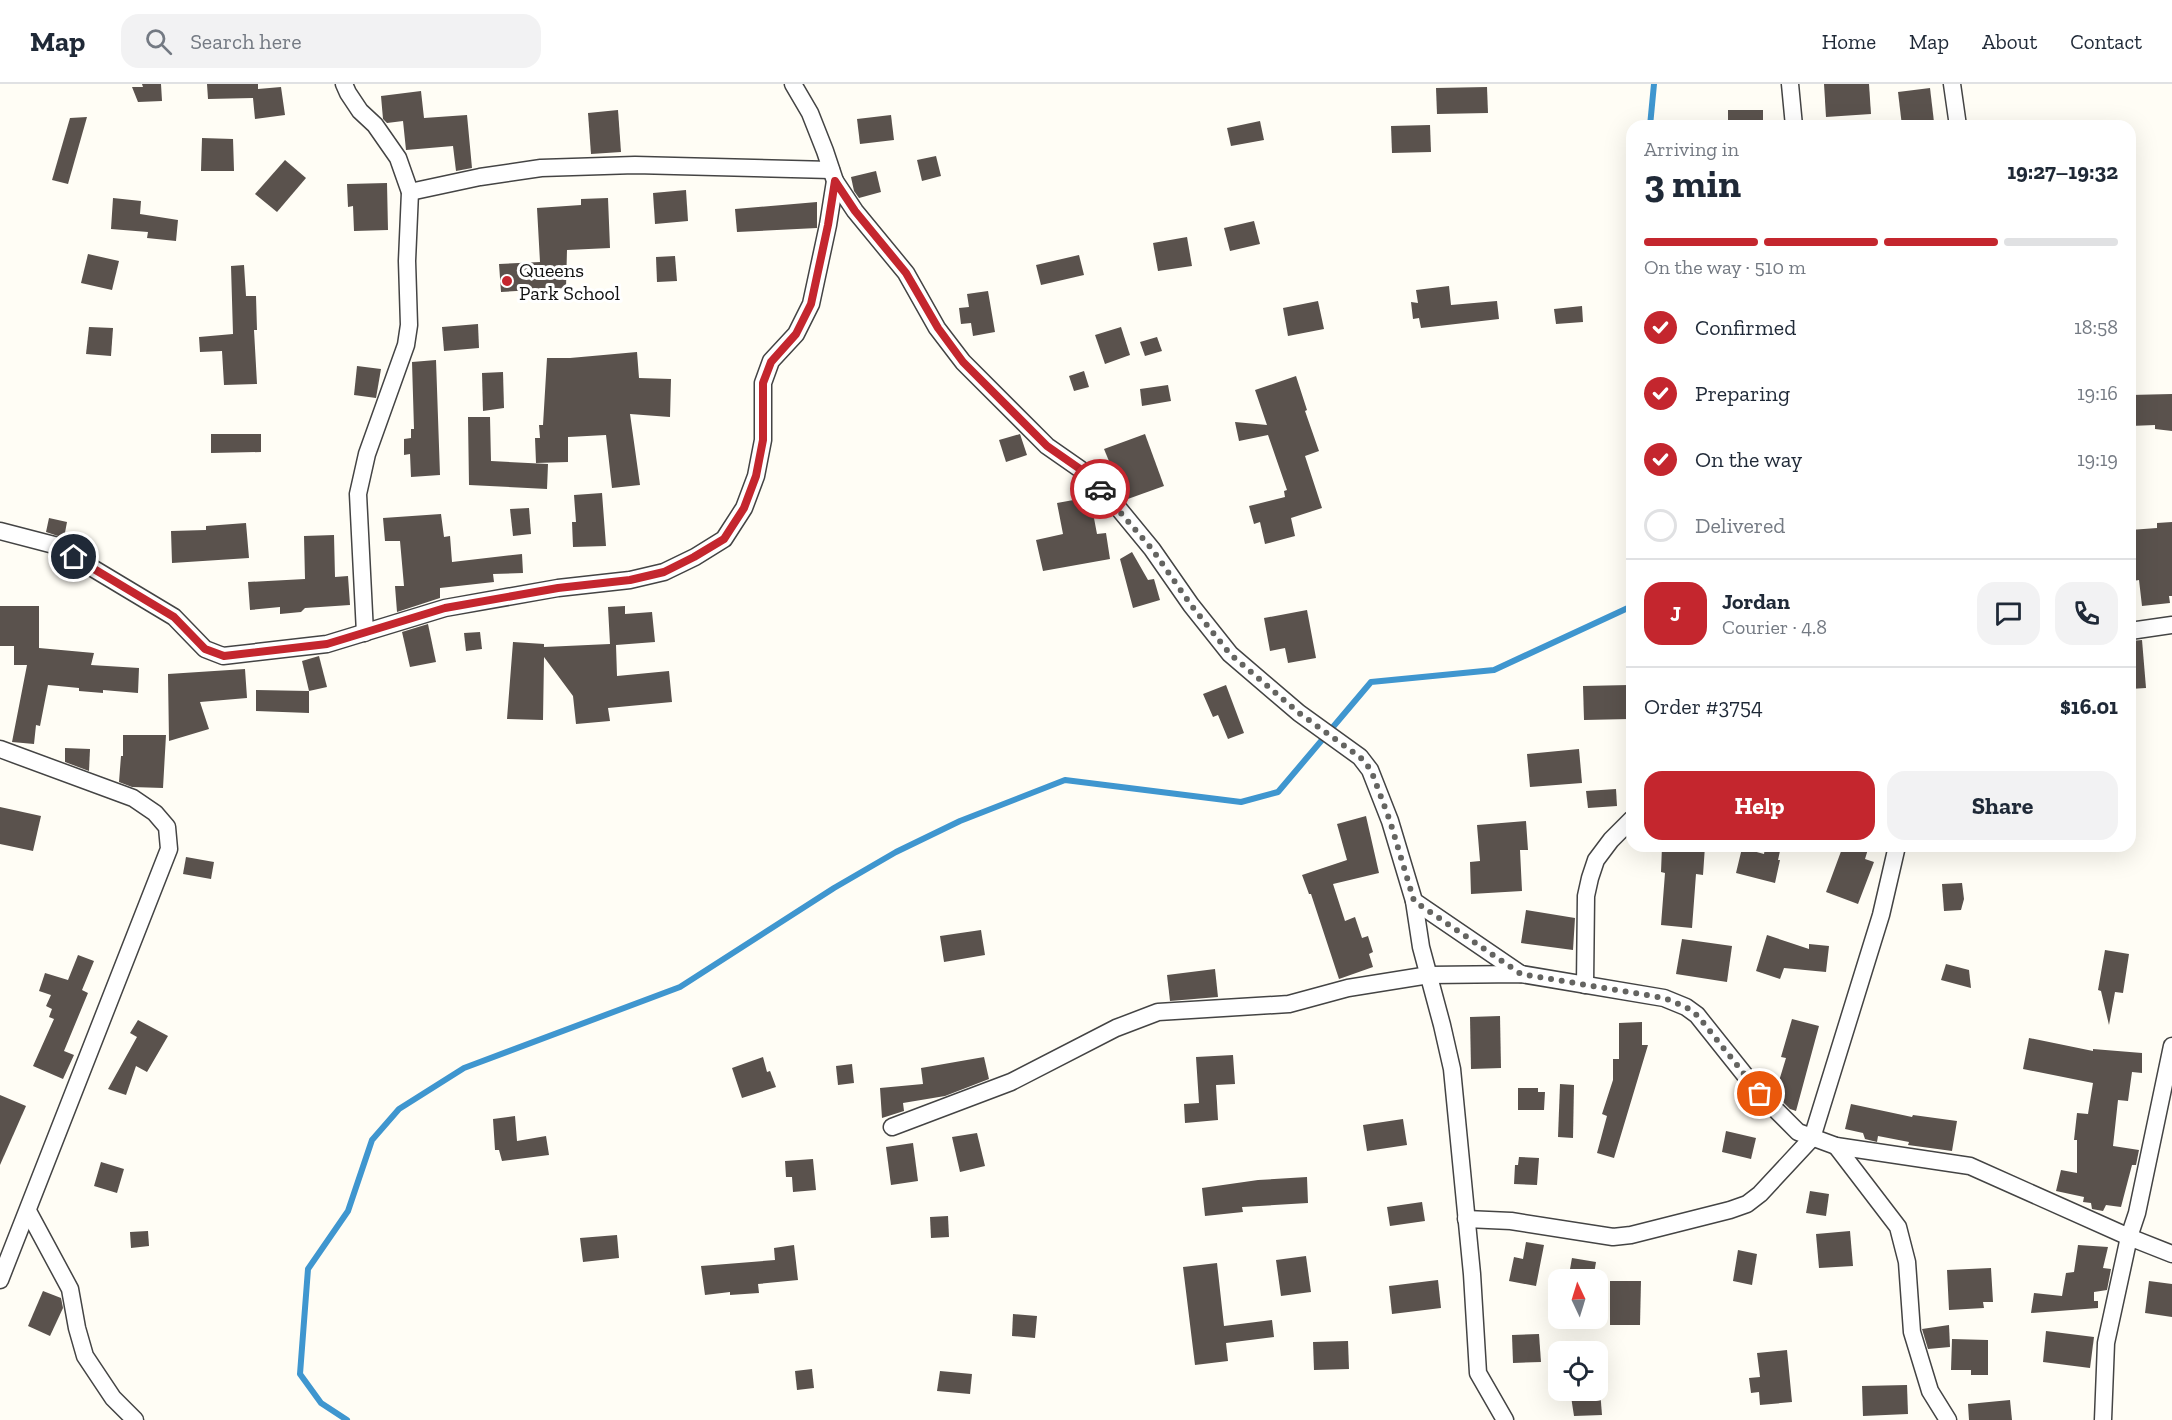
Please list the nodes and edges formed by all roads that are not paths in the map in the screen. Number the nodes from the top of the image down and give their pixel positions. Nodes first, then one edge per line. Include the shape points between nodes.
1 (344, 84) edge
2 (793, 84) edge
3 (1790, 84) edge
4 (1952, 84) edge
5 (1793, 120) edge
6 (1957, 120) edge
7 (833, 175) junction
8 (410, 192) junction
9 (0, 531) edge
10 (2172, 625) edge
11 (2136, 630) edge
12 (365, 633) junction
13 (0, 749) edge
14 (1626, 825) edge
15 (1896, 852) edge
16 (1414, 901) junction
17 (1521, 974) junction
18 (1429, 975) junction
19 (1585, 985) junction
20 (2172, 1046) edge
21 (892, 1127) dead end
22 (1812, 1138) junction
23 (1836, 1146) junction
24 (28, 1211) junction
25 (1466, 1219) junction
26 (2129, 1237) junction
27 (2172, 1254) edge
28 (0, 1280) edge
29 (135, 1420) edge
30 (1505, 1420) edge
31 (1947, 1420) edge
32 (2103, 1420) edge

1 - 8 street via 398,158
2 - 7 street via 810,112
3 - 5 street
4 - 6 street
7 - 8 street via 635,165 541,168
7 - 12 street via 828,225 811,304 796,334 767,372 763,383 763,440 756,476 744,508 724,539 664,572 445,608
7 - 16 street via 855,211 906,273 963,362 1047,446 1080,469 1110,498 1230,654 1299,713 1360,757 1371,770
8 - 12 street via 406,345 367,454 358,494
9 - 12 street via 54,545 174,617 205,649 224,656 327,644
10 - 11 street
13 - 24 street via 133,798 167,826 169,849
14 - 19 street via 1596,860 1590,878 1586,896
15 - 22 street via 1881,915
16 - 17 street
16 - 18 street
17 - 18 street
17 - 19 street
18 - 21 street via 1348,988 1289,1004 1158,1012 1116,1028 1011,1082
18 - 25 street via 1452,1069
19 - 22 street via 1664,998 1686,1007 1698,1016 1760,1094 1798,1132
20 - 26 street
22 - 23 street
22 - 25 street via 1747,1204 1631,1235 1613,1237 1511,1221
23 - 26 street via 1970,1166
23 - 31 street via 1898,1227 1907,1262 1912,1332 1930,1391
24 - 28 street
24 - 29 street via 70,1289 85,1356 113,1398
25 - 30 street via 1478,1373
26 - 27 street
26 - 32 street via 2106,1343

